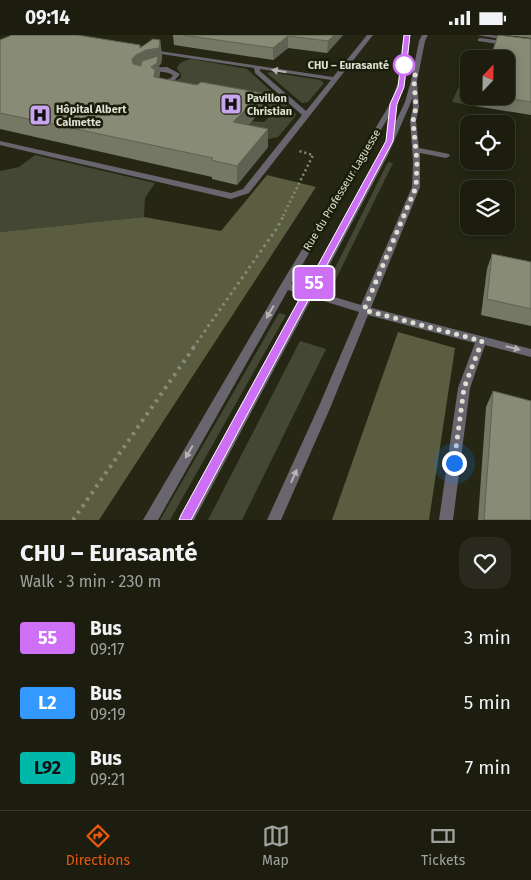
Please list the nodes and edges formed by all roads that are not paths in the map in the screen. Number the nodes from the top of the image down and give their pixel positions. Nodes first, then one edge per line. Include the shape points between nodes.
1 (370, 35) edge
2 (407, 35) edge
3 (425, 35) edge
4 (480, 38) edge
5 (531, 41) edge
6 (531, 47) edge
7 (139, 48) edge
8 (187, 56) junction
9 (180, 60) dead end
10 (174, 64) dead end
11 (257, 67) junction
12 (167, 69) junction
13 (141, 73) edge
14 (335, 79) junction
15 (414, 81) junction
16 (158, 83) edge
17 (394, 104) junction
18 (306, 115) junction
19 (390, 141) junction
20 (0, 143) edge
21 (416, 150) junction
22 (446, 156) dead end
23 (285, 286) junction
24 (308, 293) junction
25 (364, 310) junction
26 (482, 341) junction
27 (531, 353) edge
28 (150, 520) edge
29 (186, 520) edge
30 (274, 520) edge
31 (446, 520) edge

1 - 14 street
2 - 17 street, Rue du Professeur Laguesse via 401,87
3 - 15 street
4 - 5 street
4 - 6 street
7 - 8 street
8 - 9 street
8 - 11 street
10 - 12 street
14 -> 11 street
11 - 18 street via 258,72
12 - 13 street via 156,68
12 - 16 street via 176,72 176,77
14 - 18 street
15 - 19 street
15 - 21 street
17 - 19 street
17 - 23 street, Rue du Professeur Laguesse
18 - 20 street via 246,191 231,196
19 - 24 street
21 - 22 street
21 - 25 street via 416,187
23 - 24 street
23 -> 28 street, Rue du Professeur Laguesse
24 - 25 street
24 - 29 street
25 - 26 street
30 -> 25 street
26 -> 27 street
26 - 31 street via 464,388

